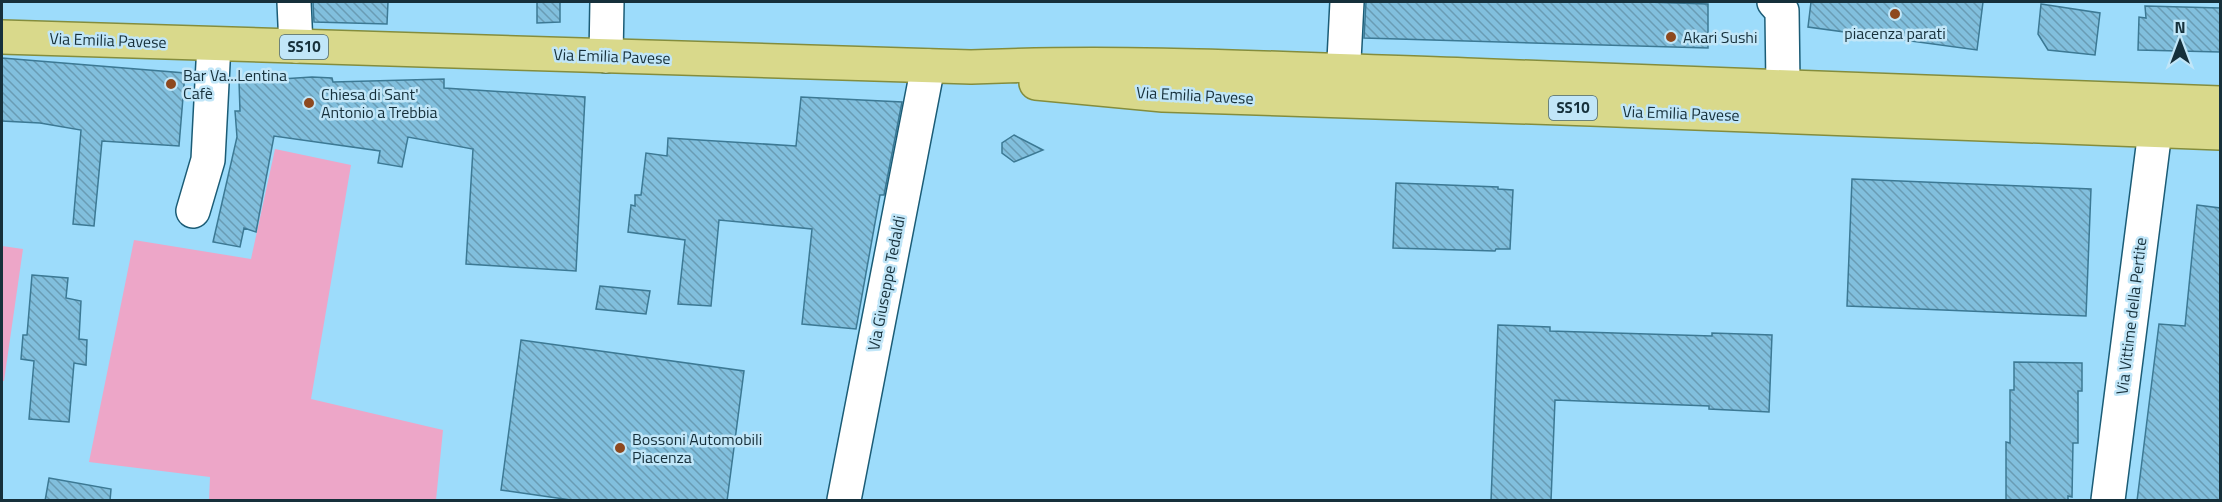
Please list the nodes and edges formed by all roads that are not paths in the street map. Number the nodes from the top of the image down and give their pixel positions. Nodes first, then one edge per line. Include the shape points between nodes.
1 (294, 2) edge
2 (607, 2) edge
3 (1347, 2) edge
4 (1774, 2) edge
5 (2, 37) edge
6 (214, 44) junction
7 (296, 46) junction
8 (606, 56) junction
9 (928, 66) junction
10 (1342, 86) junction
11 (1801, 97) junction
12 (2220, 103) edge
13 (2155, 131) junction
14 (2220, 133) edge
15 (193, 212) dead end
16 (844, 501) edge
17 (2108, 501) edge

1 - 7 street
2 - 8 street
3 - 10 street
4 - 11 street via 1782,11
5 - 6 main road, Via Emilia Pavese / SS10
6 - 7 main road, Via Emilia Pavese / SS10
6 - 15 street via 208,160
7 - 8 main road, Via Emilia Pavese / SS10
8 - 9 main road, Via Emilia Pavese / SS10
9 - 10 main road, Via Emilia Pavese / SS10 via 1051,86 1163,95
9 - 16 street, Via Giuseppe Tedaldi
10 - 11 main road, Via Emilia Pavese / SS10
10 - 11 main road, Via Emilia Pavese / SS10
11 - 12 main road, Via Emilia Pavese / SS10
11 - 13 main road, Via Emilia Pavese / SS10
13 - 14 main road, Via Emilia Pavese / SS10
13 - 17 street, Via Vittime della Pertite

